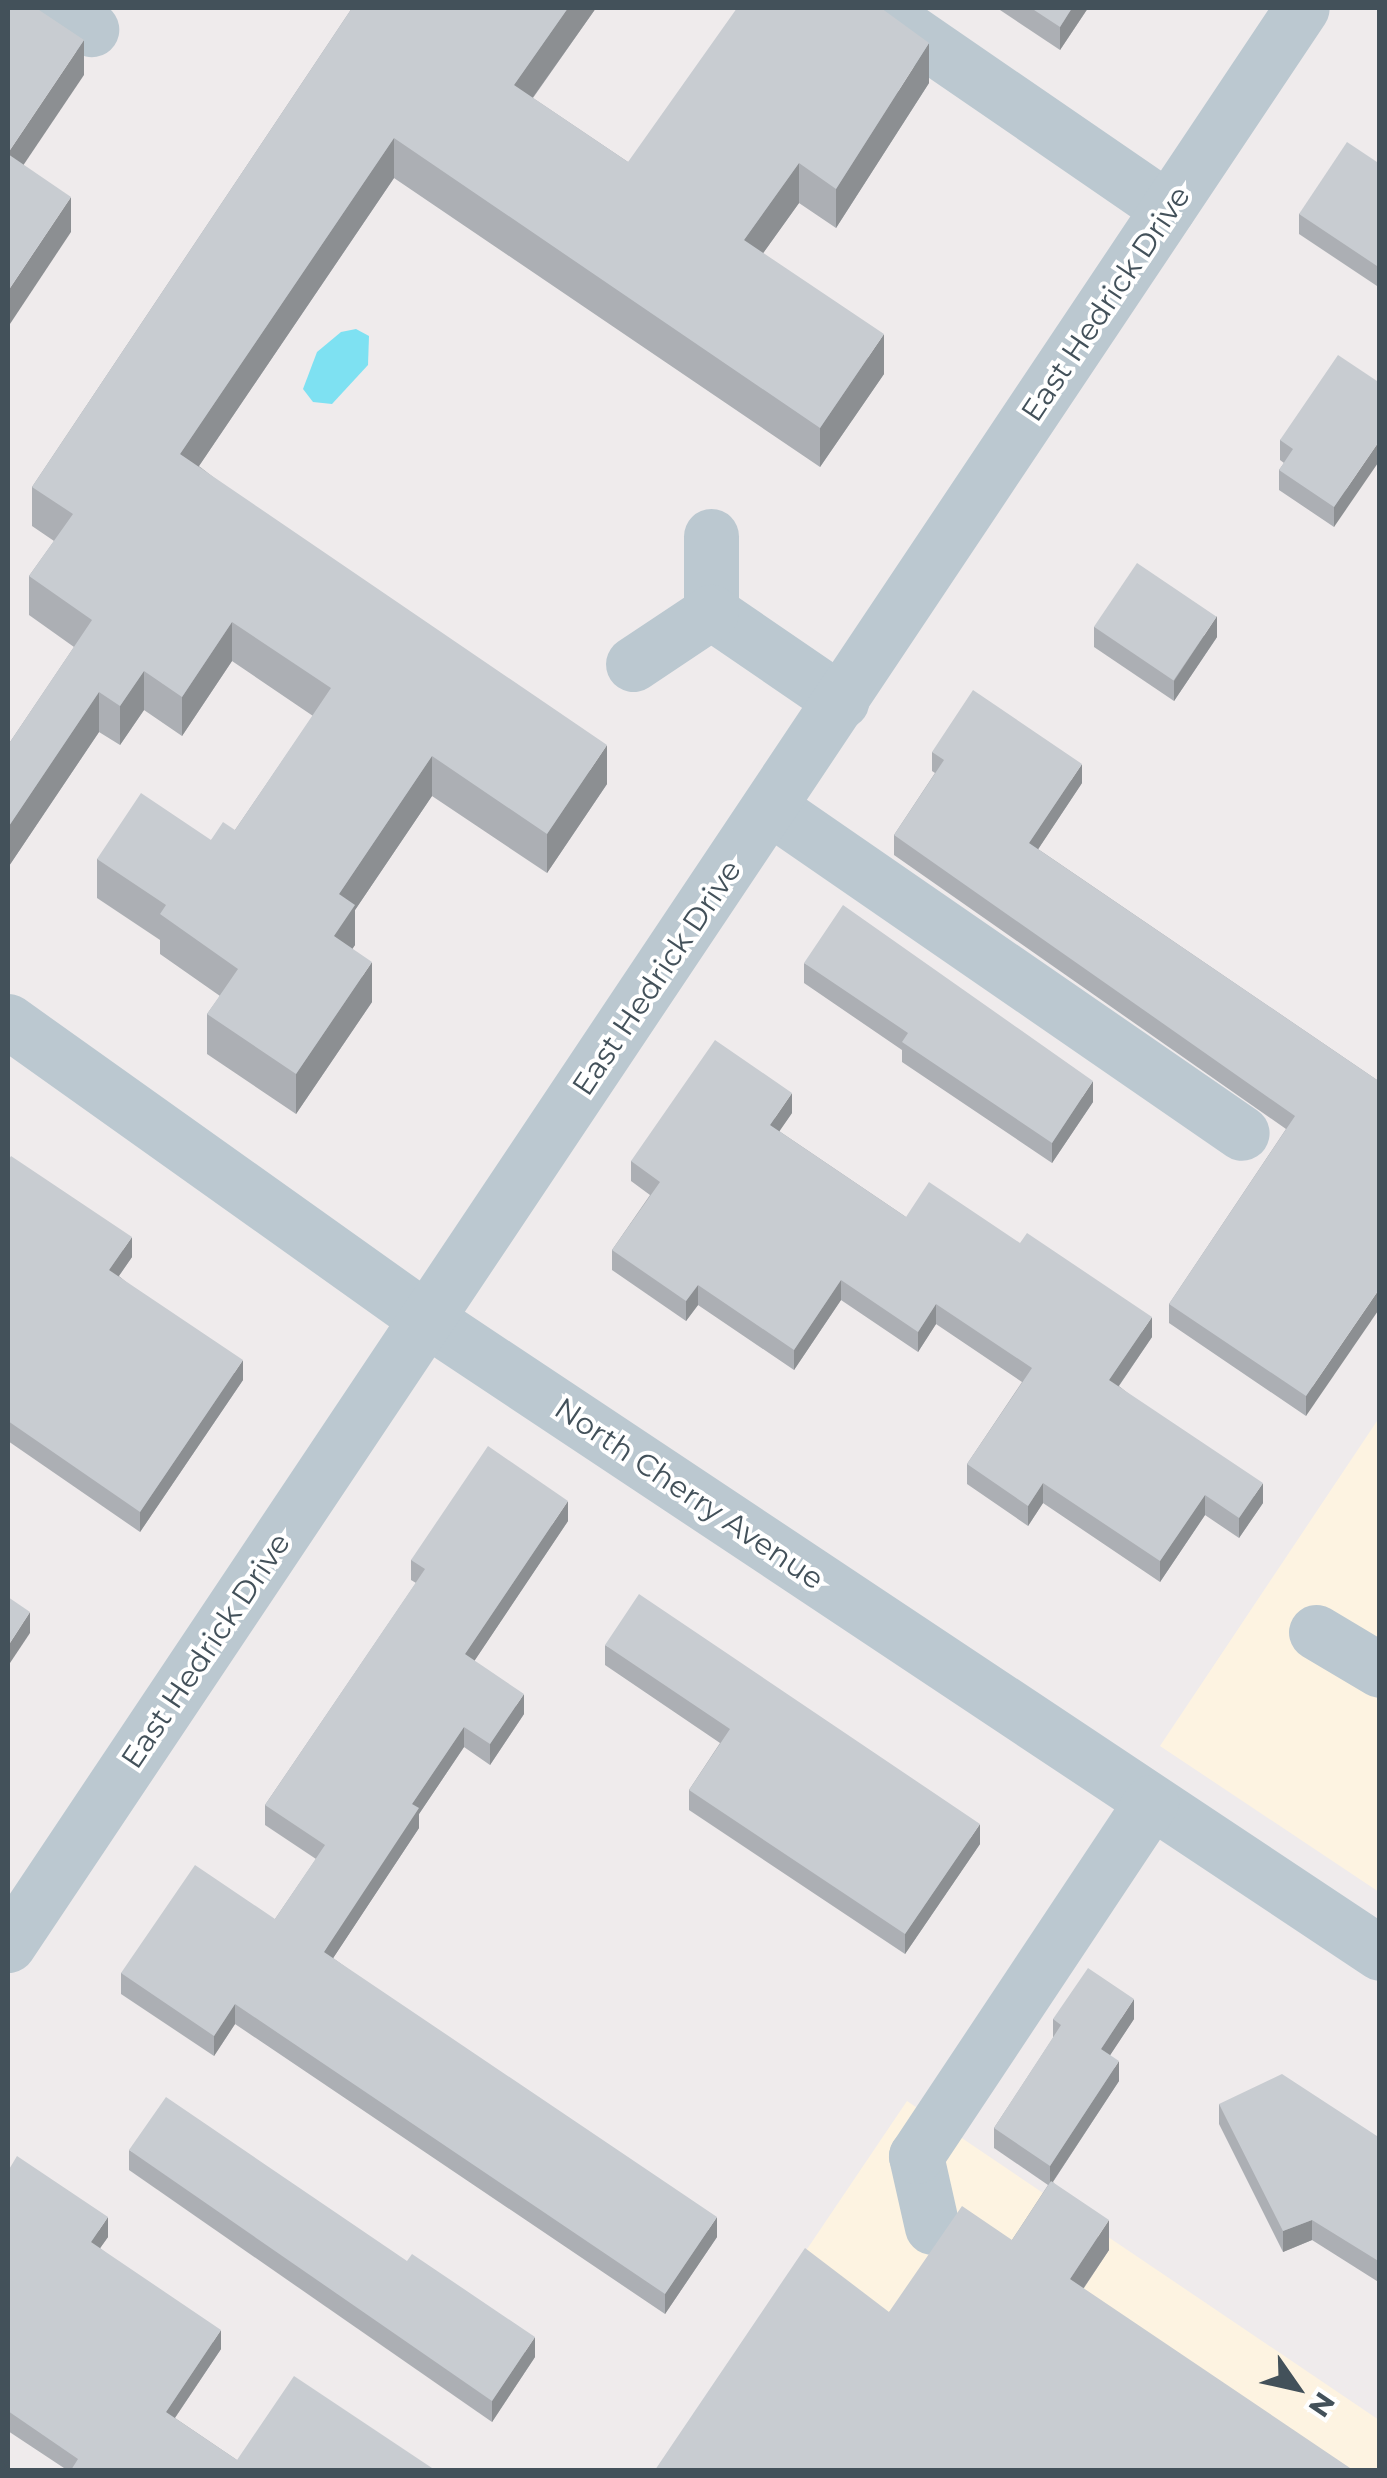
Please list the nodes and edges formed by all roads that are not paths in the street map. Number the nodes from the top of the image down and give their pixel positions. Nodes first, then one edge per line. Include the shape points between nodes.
1 (876, 8) edge
2 (1302, 8) edge
3 (1168, 210) junction
4 (711, 536) dead end
5 (711, 612) junction
6 (634, 664) dead end
7 (841, 701) junction
8 (770, 808) junction
9 (8, 1021) edge
10 (1242, 1132) dead end
11 (428, 1320) junction
12 (1316, 1632) dead end
13 (1380, 1670) edge
14 (1151, 1802) junction
15 (8, 1946) edge
16 (1380, 1954) edge
17 (932, 2228) dead end

1 - 3 street
2 - 3 street, East Hedrick Drive
3 - 7 street, East Hedrick Drive
4 - 5 street
5 - 6 street
5 - 7 street
7 - 8 street, East Hedrick Drive
8 - 10 street
8 - 11 street, East Hedrick Drive
9 - 11 street, North Cherry Avenue
11 - 14 street, North Cherry Avenue
11 - 15 street, East Hedrick Drive
12 - 13 street
14 - 16 street, North Cherry Avenue
14 - 17 street via 916,2156

